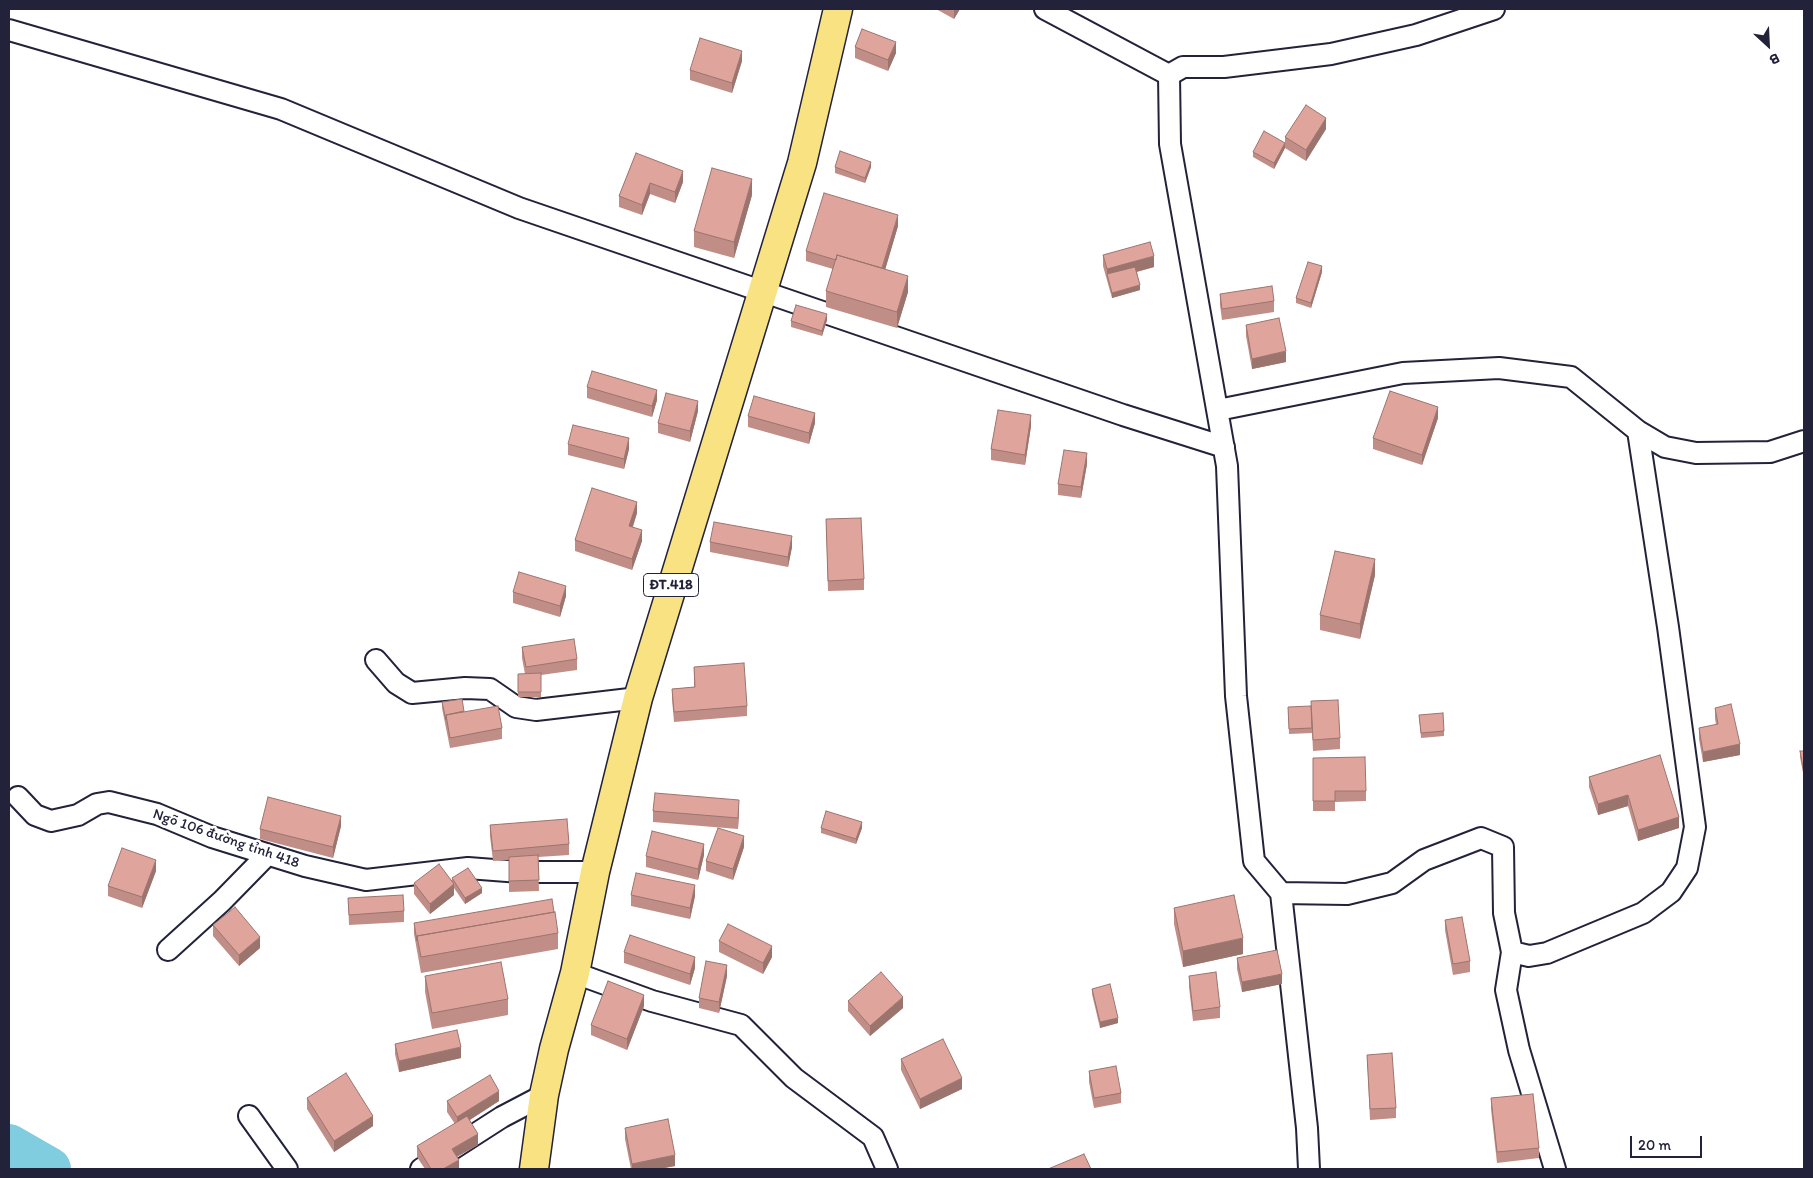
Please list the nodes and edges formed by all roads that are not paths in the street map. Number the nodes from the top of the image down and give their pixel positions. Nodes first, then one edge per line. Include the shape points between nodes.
1 (838, 9) edge
2 (1044, 9) edge
3 (1494, 9) edge
4 (9, 30) edge
5 (1169, 75) junction
6 (763, 292) junction
7 (1218, 410) junction
8 (1638, 431) junction
9 (1804, 441) edge
10 (1224, 447) junction
11 (376, 660) dead end
12 (638, 698) junction
13 (18, 797) dead end
14 (267, 854) junction
15 (595, 872) junction
16 (1281, 893) junction
17 (168, 950) dead end
18 (1512, 952) junction
19 (575, 973) junction
20 (544, 1095) junction
21 (249, 1116) dead end
22 (287, 1169) edge
23 (421, 1169) edge
24 (534, 1169) edge
25 (887, 1169) edge
26 (1309, 1169) edge
27 (1554, 1169) edge

1 - 6 main road, ĐT.418 via 802,163
2 - 5 street
3 - 5 street via 1416,34 1332,54 1224,67 1183,67
4 - 6 street via 282,109 519,208
5 - 7 street via 1170,144
6 - 10 street
6 - 12 main road, ĐT.418
7 - 8 street via 1403,373 1499,368 1571,377
7 - 10 street
8 - 9 street via 1665,447 1696,453 1770,452
8 - 18 street via 1695,827 1688,868 1671,892 1643,913 1547,953 1529,956
10 - 16 street via 1236,696 1254,861
11 - 12 street via 396,682 412,693 490,689 516,707 536,710
12 - 15 main road, ĐT.418
13 - 14 street, Ngõ 106 đường tỉnh 418 via 35,815 50,821 78,815 97,804 109,802 157,814 212,838
14 - 15 street, Ngõ 106 đường tỉnh 418 via 366,880 468,868
14 - 17 street
15 - 19 main road, ĐT.418
16 - 18 street via 1347,894 1392,884 1424,860 1480,838 1503,847 1504,913
16 - 26 street
18 - 27 street via 1506,990 1519,1050
19 - 20 main road, ĐT.418
19 - 25 street via 652,1000 741,1025 794,1078 873,1137
20 - 23 street via 502,1117
20 - 24 main road, ĐT.418
21 - 22 street

